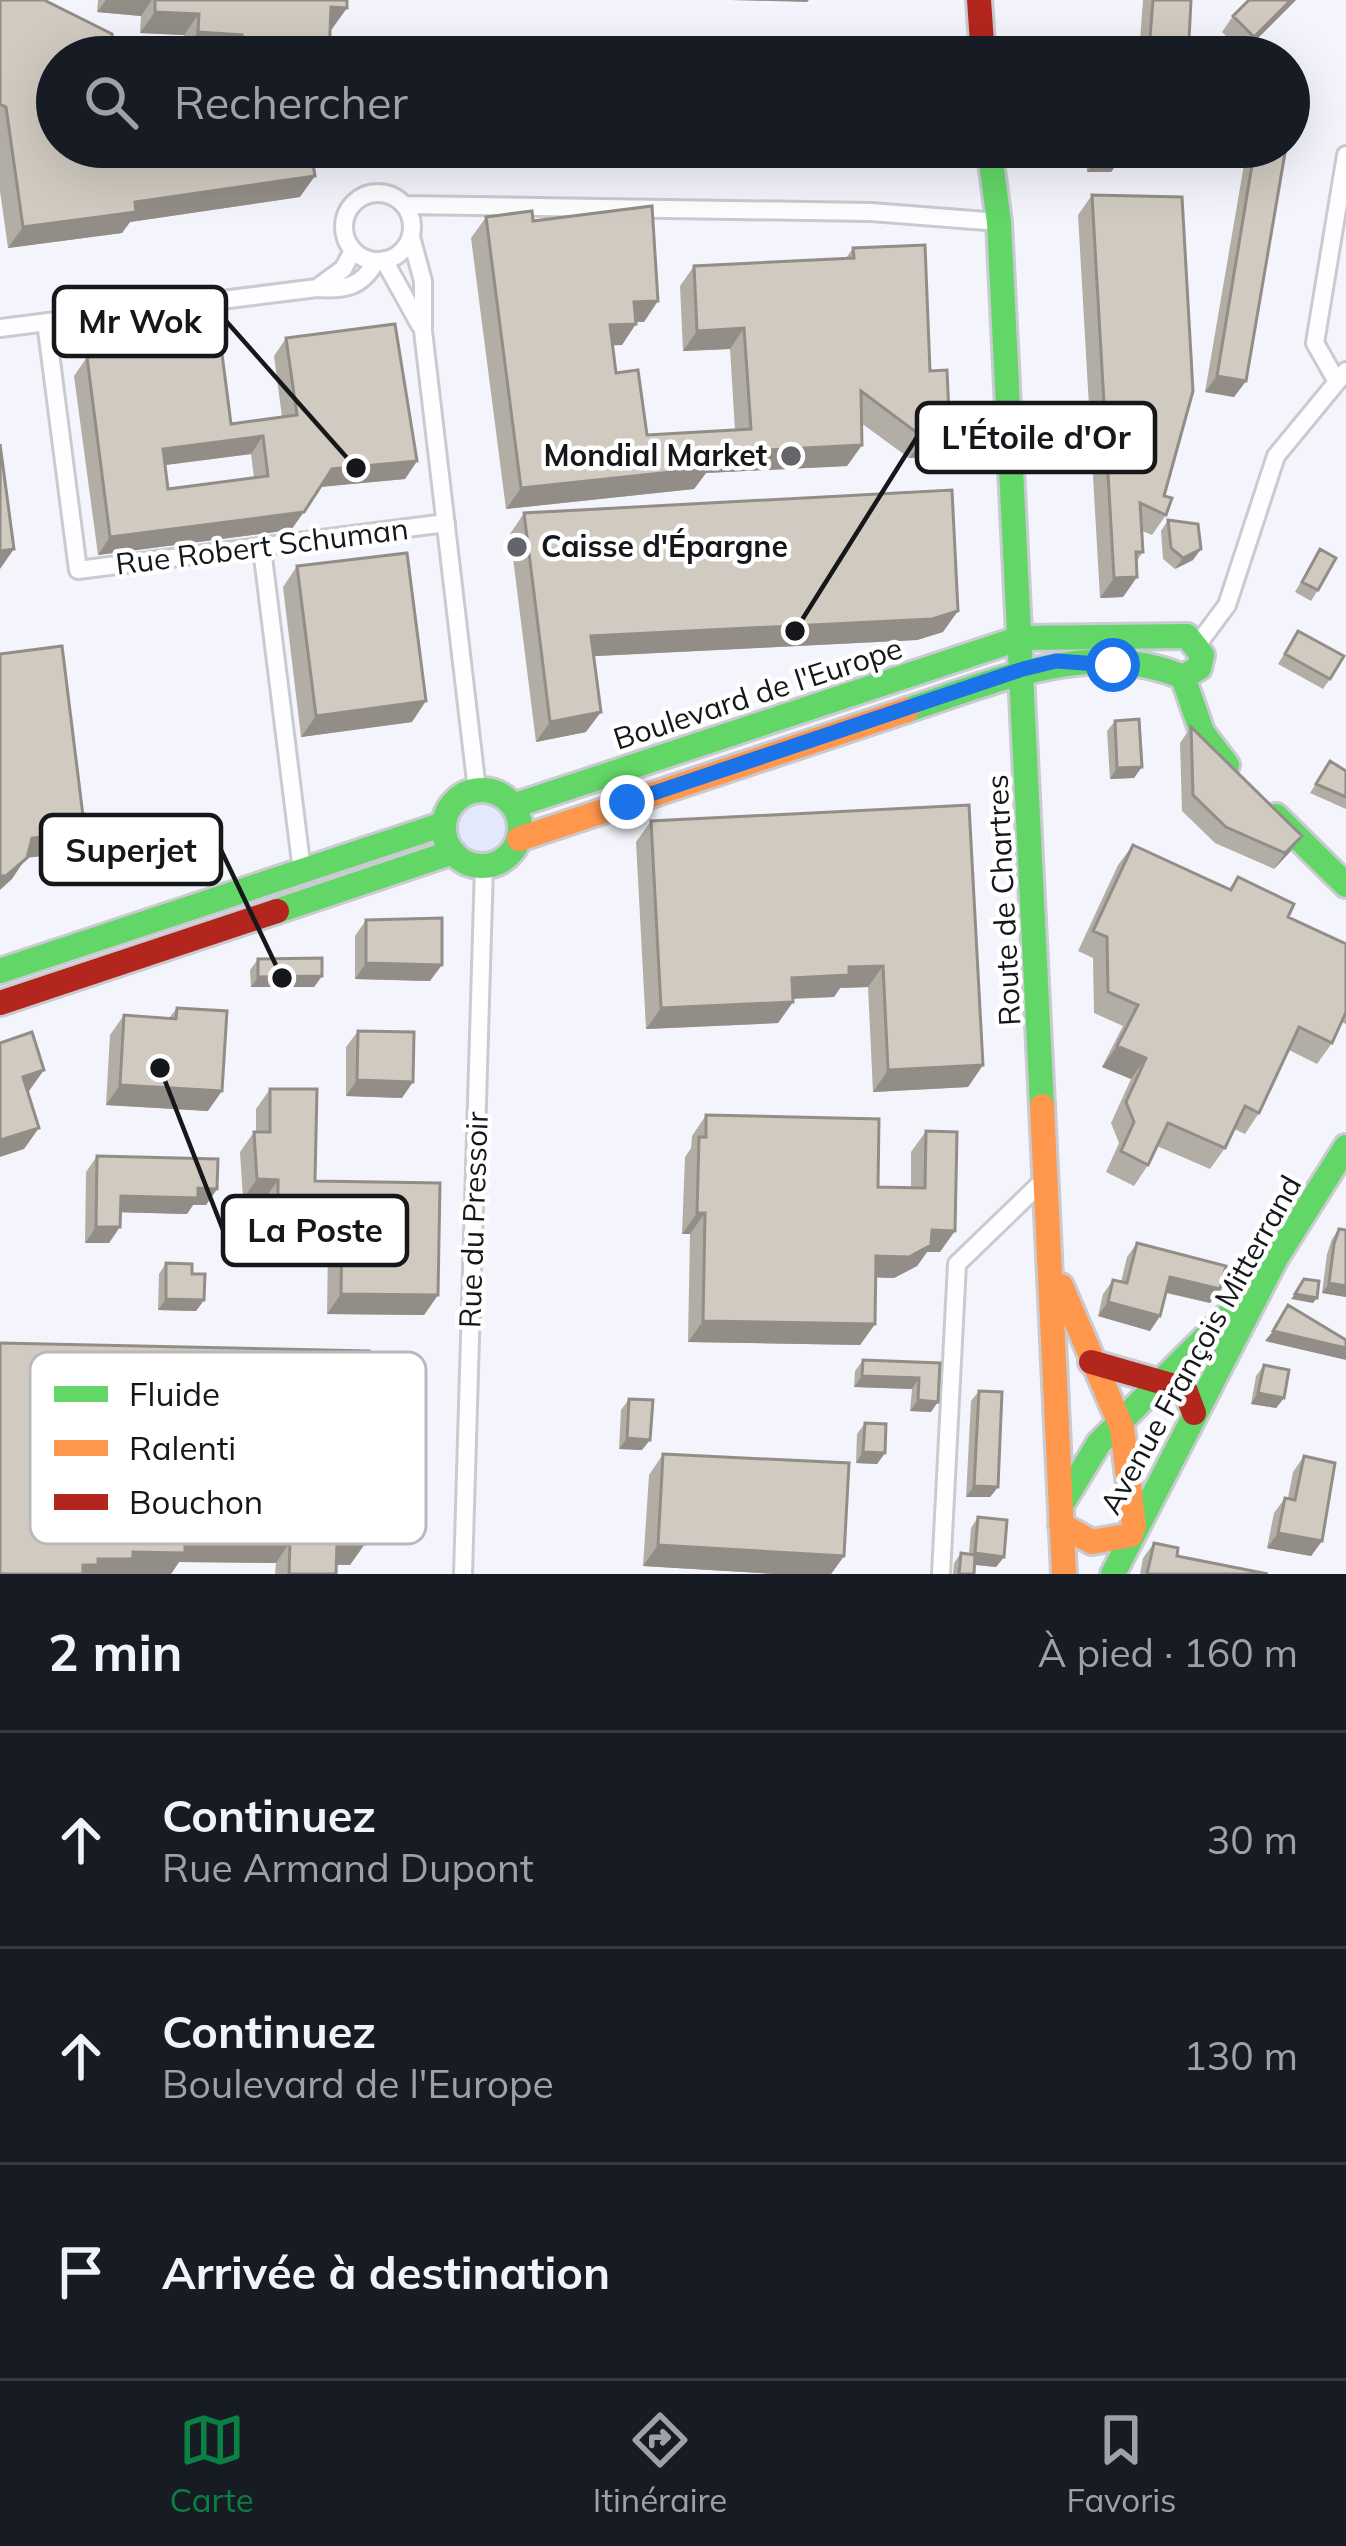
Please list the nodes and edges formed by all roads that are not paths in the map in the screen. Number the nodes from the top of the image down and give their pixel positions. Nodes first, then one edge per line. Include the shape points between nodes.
1 (1346, 155) edge
2 (991, 168) edge
3 (1000, 168) edge
4 (404, 205) junction
5 (435, 209) junction
6 (998, 222) junction
7 (411, 230) junction
8 (353, 251) junction
9 (380, 261) junction
10 (317, 288) junction
11 (46, 322) junction
12 (0, 328) edge
13 (423, 331) junction
14 (1341, 375) edge
15 (446, 523) junction
16 (262, 549) junction
17 (1021, 638) junction
18 (1168, 640) junction
19 (1198, 644) junction
20 (1023, 669) junction
21 (1174, 673) junction
22 (858, 692) junction
23 (867, 721) junction
24 (477, 790) junction
25 (513, 806) junction
26 (445, 824) junction
27 (519, 838) junction
28 (453, 852) junction
29 (484, 866) junction
30 (302, 871) junction
31 (1346, 885) edge
32 (0, 970) edge
33 (0, 1004) edge
34 (1346, 1147) edge
35 (1047, 1177) junction
36 (1052, 1251) junction
37 (1276, 1258) junction
38 (1091, 1362) junction
39 (1166, 1380) junction
40 (1194, 1413) junction
41 (1118, 1416) junction
42 (1060, 1517) junction
43 (1132, 1531) junction
44 (464, 1574) edge
45 (941, 1574) edge
46 (1064, 1574) edge
47 (1113, 1574) edge

1 - 14 street via 1315,343
2 - 6 street, Route de Chartres
3 - 6 street, Route de Chartres
4 - 5 street
4 - 7 street
4 - 8 street via 385,194 355,202 344,232
5 - 6 street via 871,212
5 - 7 street
6 - 17 street, Route de Chartres
7 - 9 street via 398,255
7 - 13 street
8 - 9 street
8 - 10 street
9 - 10 street via 355,285
9 - 13 street
10 - 11 street
11 - 12 street
11 - 16 street, Rue Robert Schuman via 78,570
13 - 15 street
14 - 19 street via 1276,456 1227,605
15 - 16 street, Rue Robert Schuman
15 - 24 street
16 - 30 street
17 - 18 street, Boulevard de l'Europe
17 - 20 street, Route de Chartres
17 - 22 street, Boulevard de l'Europe
18 - 19 street via 1187,636
18 - 21 street via 1161,651
19 - 21 street via 1199,668
20 - 21 street, Boulevard de l'Europe via 1056,661
20 - 23 street, Boulevard de l'Europe
20 - 35 street, Route de Chartres
21 - 31 street via 1202,732
22 - 23 street
22 - 25 street, Boulevard de l'Europe
23 - 27 street, Boulevard de l'Europe
24 - 25 street
24 - 26 street via 455,802
25 - 27 street
26 - 28 street
26 - 30 street
27 - 29 street, Boulevard de l'Europe via 506,858
28 - 29 street
28 - 33 street
29 - 44 street, Rue du Pressoir
30 - 32 street
34 - 37 street, Avenue François Mitterrand
35 - 36 street, Route de Chartres
35 - 45 street via 957,1264
36 - 38 street
36 - 42 street, Route de Chartres
37 - 39 street
37 - 40 street, Avenue François Mitterrand
38 - 39 street via 1136,1379
38 - 41 street
39 - 40 street via 1185,1389
39 - 41 street
40 - 43 street, Avenue François Mitterrand
41 - 42 street via 1093,1444
41 - 43 street via 1129,1456
42 - 43 street via 1092,1542
42 - 46 street, Route de Chartres
43 - 47 street, Avenue François Mitterrand

